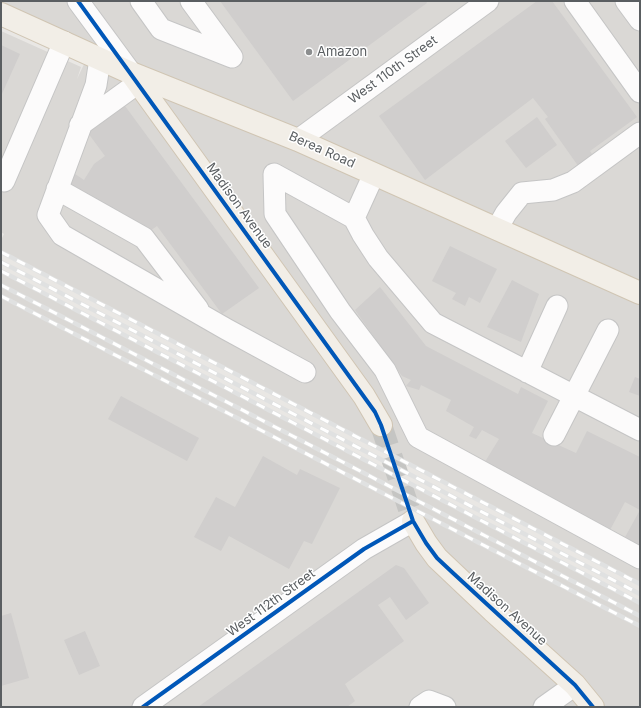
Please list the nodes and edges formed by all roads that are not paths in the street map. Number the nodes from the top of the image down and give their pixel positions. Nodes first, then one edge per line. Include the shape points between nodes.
1 (78, 1) edge
2 (141, 1) edge
3 (191, 1) edge
4 (488, 1) edge
5 (576, 1) edge
6 (626, 1) edge
7 (1, 14) edge
8 (640, 20) edge
9 (64, 42) junction
10 (100, 59) junction
11 (134, 78) junction
12 (640, 92) edge
13 (80, 125) junction
14 (640, 133) edge
15 (298, 140) junction
16 (374, 174) junction
17 (4, 181) dead end
18 (57, 189) junction
19 (354, 218) junction
20 (497, 229) junction
21 (640, 293) edge
22 (557, 306) dead end
23 (205, 317) junction
24 (608, 330) dead end
25 (305, 372) dead end
26 (526, 372) junction
27 (574, 396) junction
28 (381, 425) tunnel mouth
29 (640, 430) edge
30 (554, 436) dead end
31 (413, 521) joint
32 (640, 558) edge
33 (575, 685) junction
34 (143, 707) edge
35 (420, 707) edge
36 (445, 707) edge
37 (544, 707) edge
38 (593, 707) edge

1 - 11 street, Madison Avenue
2 - 3 street via 162,29 232,57
4 - 15 street, West 110th Street
5 - 12 street
6 - 8 street
7 - 9 main road, Berea Road
9 - 10 main road, Berea Road
9 - 17 street
10 - 11 main road, Berea Road
10 - 13 street via 96,85
11 - 13 street
11 - 15 main road, Berea Road
11 - 28 main road, Madison Avenue via 364,396
13 - 18 street
14 - 20 street via 573,182 553,190 522,193
15 - 16 main road, Berea Road
16 - 19 street
16 - 20 main road, Berea Road
18 - 23 street via 144,238
18 - 23 street via 48,215 62,234
19 - 26 street via 378,258 433,324
19 - 32 street via 274,174 275,214 340,311 386,370 418,437
20 - 21 main road, Berea Road
22 - 26 street
23 - 25 street
24 - 27 street
26 - 27 street
27 - 29 street
27 - 30 street
31 - 33 main road, Madison Avenue via 437,558
31 - 34 street, West 112th Street via 364,549
33 - 37 street
33 - 38 main road, Madison Avenue
35 - 36 street via 429,701

